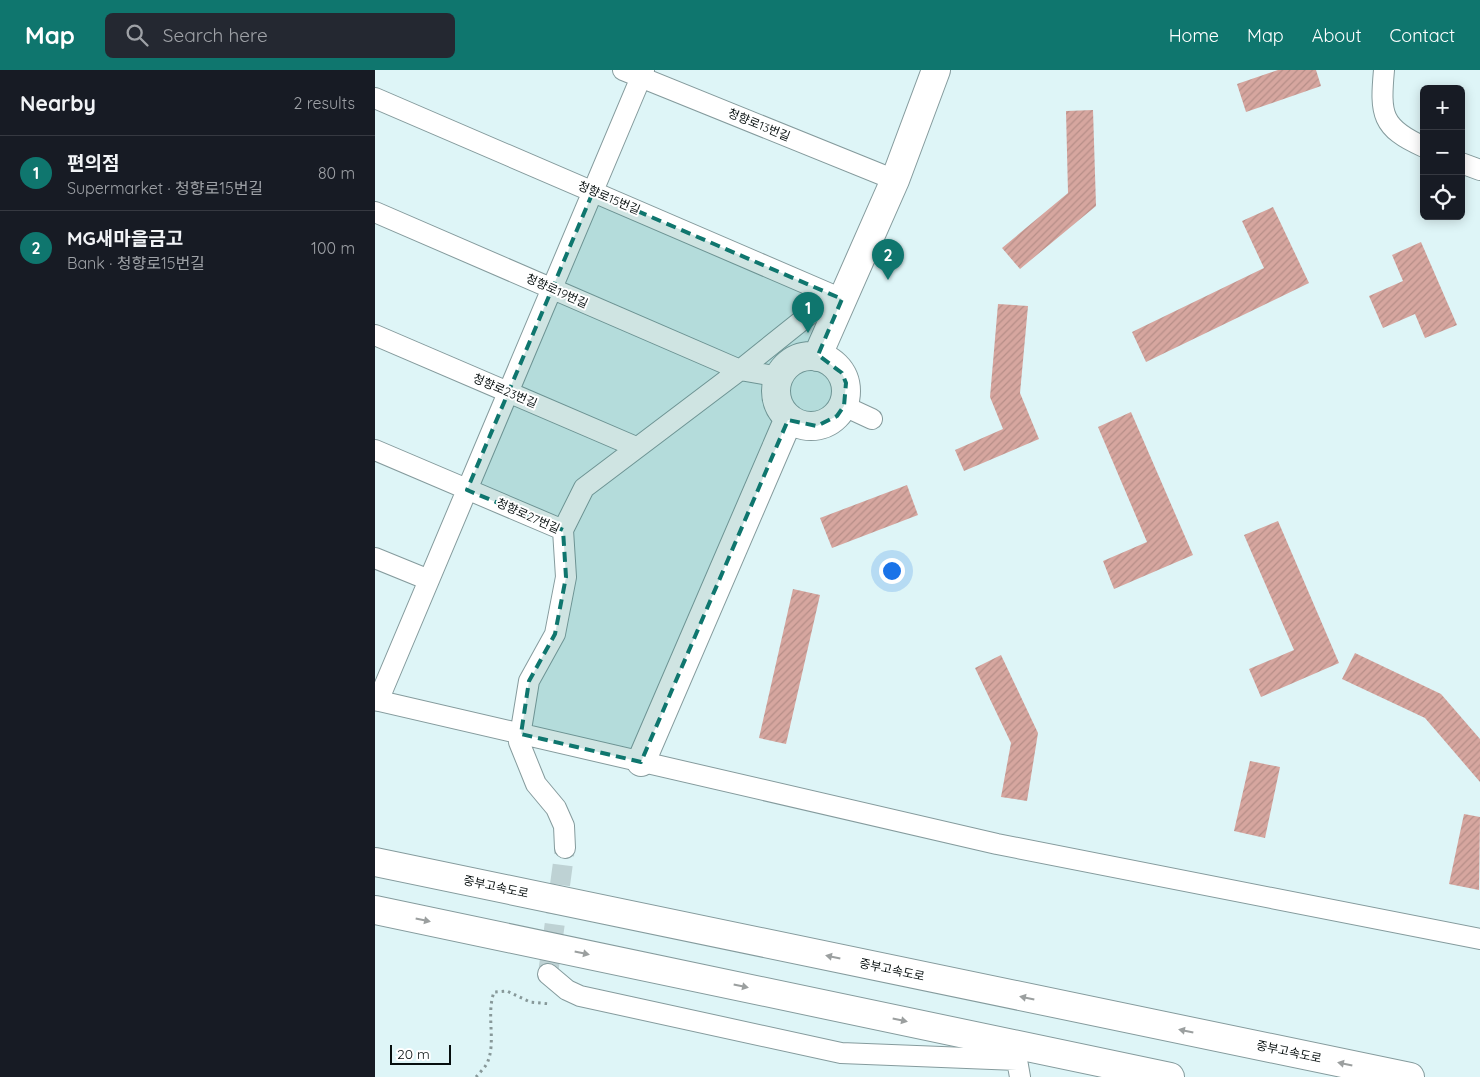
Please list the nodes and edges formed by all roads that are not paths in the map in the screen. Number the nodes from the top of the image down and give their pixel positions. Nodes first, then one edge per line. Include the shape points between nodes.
1 (936, 70) edge
2 (1384, 70) edge
3 (636, 72) edge
4 (375, 98) edge
5 (1420, 145) edge
6 (1465, 164) edge
7 (1480, 170) edge
8 (895, 180) junction
9 (593, 192) junction
10 (375, 212) edge
11 (552, 289) junction
12 (842, 299) junction
13 (375, 335) edge
14 (817, 357) junction
15 (740, 370) junction
16 (779, 378) junction
17 (508, 392) junction
18 (843, 406) junction
19 (789, 418) junction
20 (872, 419) dead end
21 (636, 448) junction
22 (375, 450) edge
23 (467, 490) junction
24 (563, 530) junction
25 (375, 558) edge
26 (429, 580) junction
27 (377, 700) edge
28 (521, 734) junction
29 (641, 762) junction
30 (565, 848) tunnel mouth
31 (375, 862) edge
32 (375, 910) edge
33 (1480, 939) edge
34 (548, 974) dead end
35 (1020, 1077) edge
36 (1170, 1077) edge
37 (1410, 1077) edge

1 - 8 main road
2 - 5 street via 1381,103 1387,121 1397,134
3 - 8 street, 청향로13번길
3 - 9 street
4 - 9 street, 청향로15번길
6 - 7 street
8 - 12 main road
9 - 11 street
9 - 12 street, 청향로15번길
10 - 11 street, 청향로19번길
11 - 15 street, 청향로19번길
11 - 17 street
12 - 14 main road
12 - 15 street via 815,310
13 - 17 street, 청향로23번길
14 - 16 main road via 801,358 791,363
14 - 18 main road via 834,364 841,373 847,395
15 - 16 street, 청향로19번길
15 - 21 street
16 - 19 main road via 776,393 779,405
17 - 21 street, 청향로23번길
17 - 23 street
18 - 19 main road via 837,416 817,426 805,426
18 - 20 street
19 - 29 main road
21 - 24 street via 584,488
22 - 23 street, 청향로27번길
23 - 24 street, 청향로27번길
23 - 26 street
24 - 28 street, 청향로27번길 via 566,577 555,634 529,681
25 - 26 street
26 - 27 street
27 - 28 street
28 - 29 street
28 - 30 street, 청향로27번길 via 519,742 536,784 556,808 564,826
29 - 33 street via 997,844
37 -> 31 main road, 중부고속도로
32 -> 36 main road
34 - 35 street via 580,996 841,1054 1017,1060

